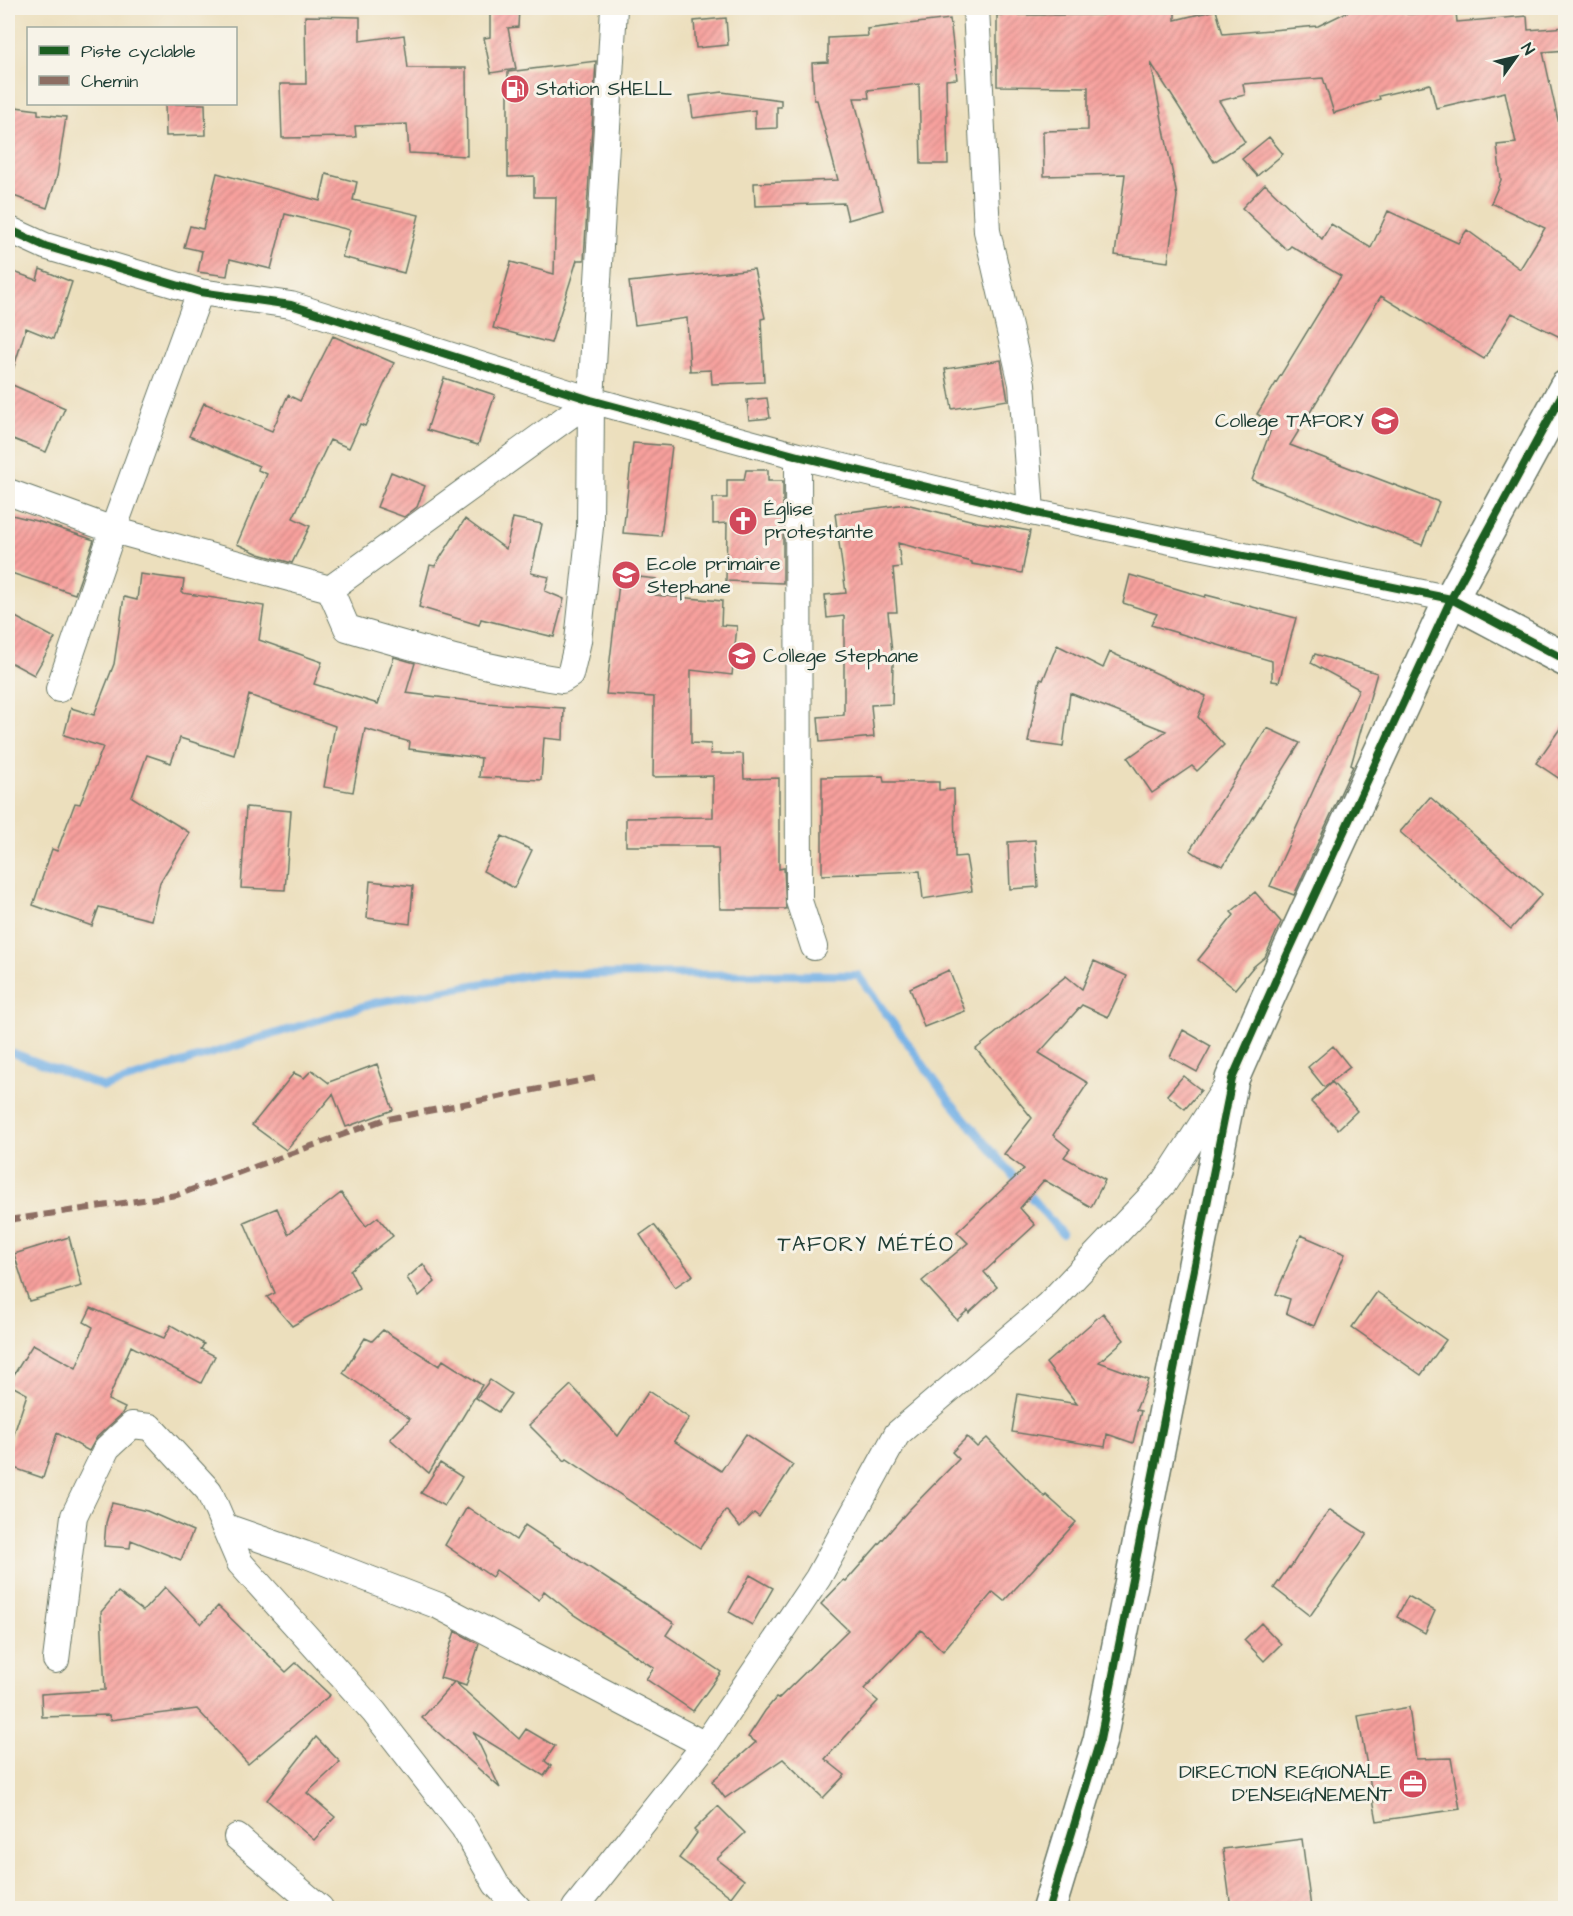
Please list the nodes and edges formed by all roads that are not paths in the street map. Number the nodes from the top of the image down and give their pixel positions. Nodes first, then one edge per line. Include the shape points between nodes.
1 (614, 8) edge
2 (976, 8) edge
3 (8, 229) edge
4 (200, 292) junction
5 (1566, 387) edge
6 (591, 400) junction
7 (798, 456) junction
8 (8, 492) edge
9 (1031, 512) junction
10 (113, 530) junction
11 (330, 589) junction
12 (1451, 599) junction
13 (1566, 660) edge
14 (59, 689) dead end
15 (814, 947) dead end
16 (1232, 1079) junction
17 (226, 1527) junction
18 (56, 1660) dead end
19 (705, 1745) junction
20 (237, 1837) dead end
21 (320, 1908) edge
22 (518, 1908) edge
23 (575, 1908) edge
24 (1049, 1908) edge

1 - 6 street
2 - 9 street via 987,231 1022,384
3 - 4 street via 45,246
4 - 6 street via 291,305
4 - 10 street
5 - 12 street
6 - 7 street
6 - 11 street
6 - 11 street via 590,527 578,641 570,675 562,680 517,673 347,628
7 - 9 street
7 - 15 street via 799,901
8 - 10 street
9 - 12 street
10 - 11 street
10 - 14 street
12 - 13 street
12 - 16 street
16 - 19 street via 1164,1183 1048,1305 897,1434 818,1578
16 - 24 street via 1100,1740
17 - 18 street via 209,1491 150,1427 132,1425 107,1448 74,1516
17 - 19 street via 439,1606
17 - 22 street via 240,1563 374,1712 464,1828 496,1884
19 - 23 street
20 - 21 street

